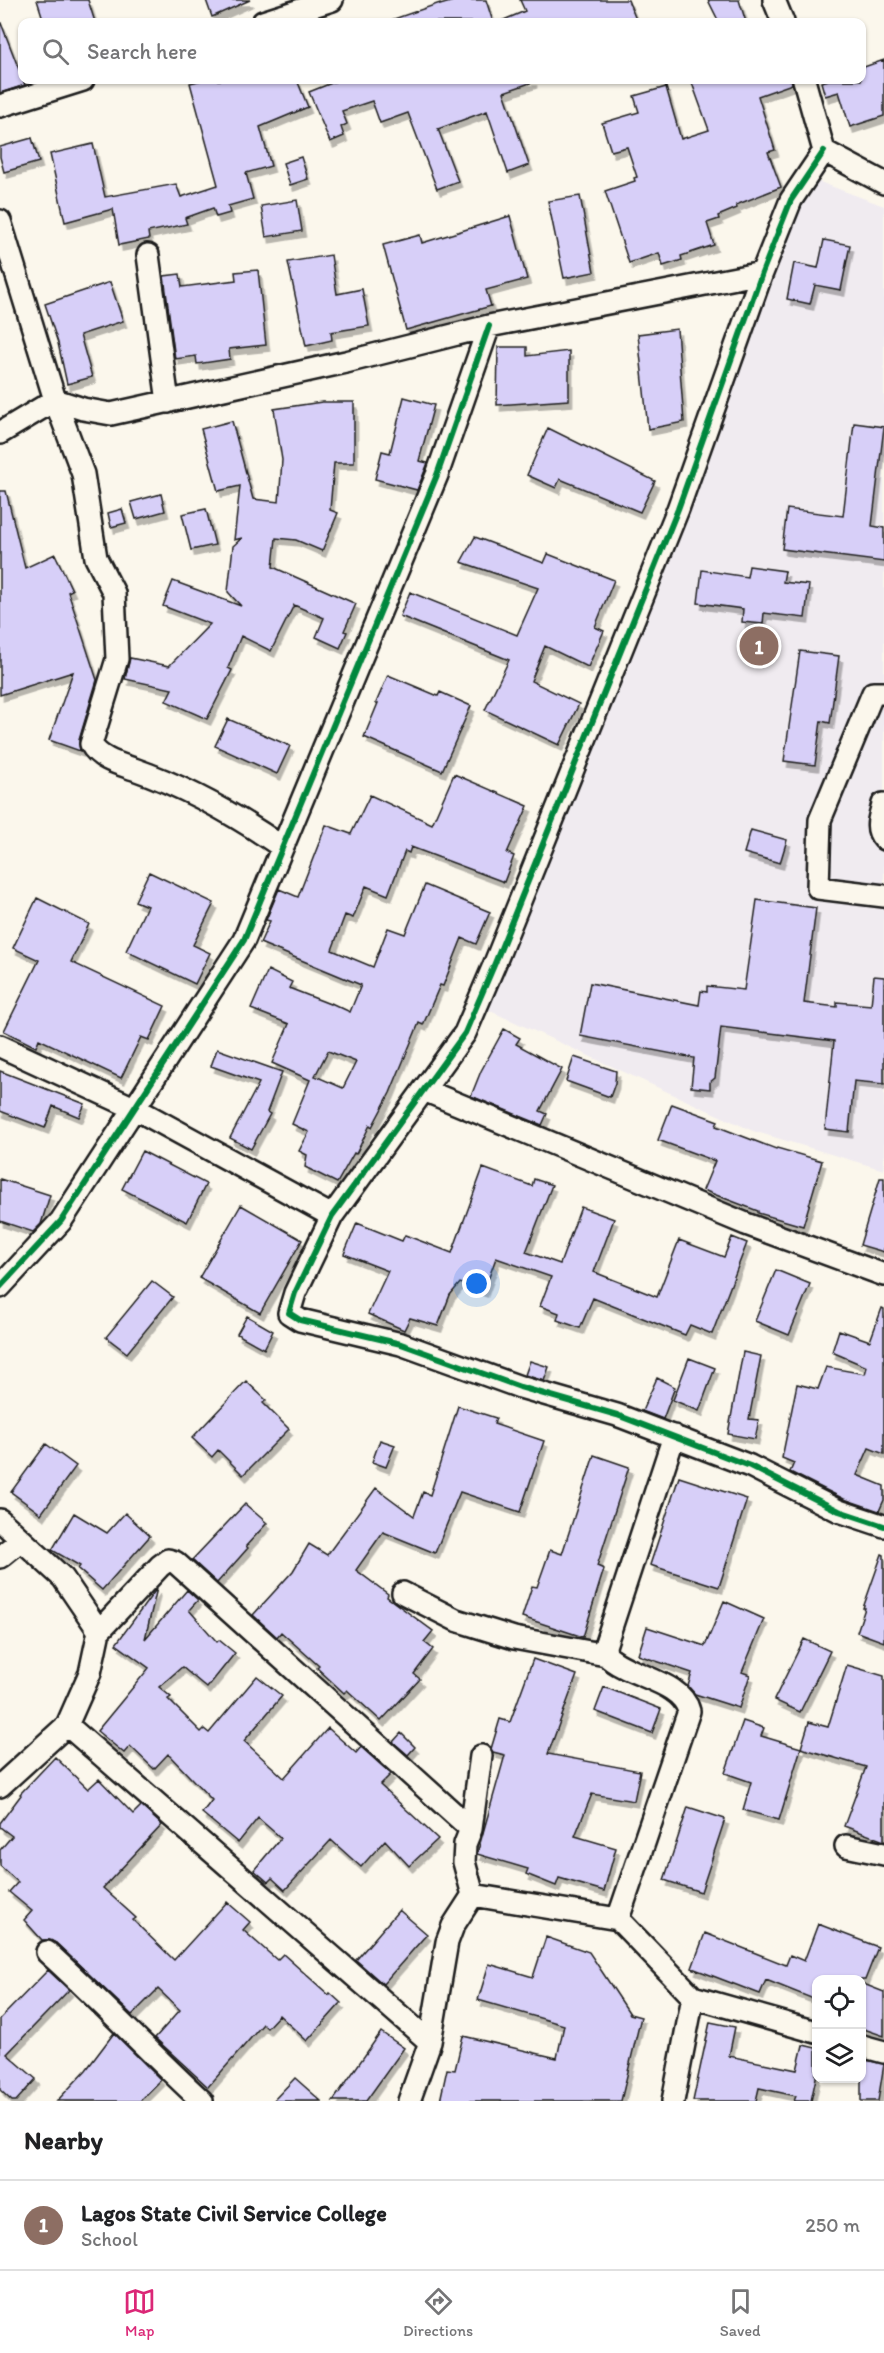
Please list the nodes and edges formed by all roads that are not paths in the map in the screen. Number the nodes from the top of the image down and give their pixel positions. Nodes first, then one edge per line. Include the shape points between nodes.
1 (332, 0) edge
2 (774, 0) edge
3 (293, 6) edge
4 (270, 18) edge
5 (781, 18) edge
6 (71, 84) edge
7 (805, 84) edge
8 (0, 106) edge
9 (824, 151) junction
10 (884, 183) edge
11 (0, 221) edge
12 (148, 255) dead end
13 (762, 273) junction
14 (489, 326) junction
15 (55, 400) junction
16 (168, 402) junction
17 (0, 433) edge
18 (884, 693) edge
19 (883, 804) edge
20 (884, 839) edge
21 (282, 847) junction
22 (884, 896) edge
23 (0, 1046) edge
24 (424, 1090) junction
25 (135, 1109) junction
26 (332, 1216) junction
27 (884, 1275) edge
28 (0, 1287) edge
29 (674, 1436) junction
30 (0, 1520) edge
31 (884, 1526) edge
32 (21, 1540) junction
33 (0, 1557) edge
34 (403, 1593) dead end
35 (99, 1631) junction
36 (606, 1655) junction
37 (67, 1725) junction
38 (481, 1756) dead end
39 (0, 1786) edge
40 (471, 1829) junction
41 (846, 1846) dead end
42 (884, 1854) edge
43 (473, 1895) junction
44 (618, 1919) junction
45 (47, 1953) dead end
46 (693, 1997) junction
47 (812, 2031) edge
48 (430, 2042) junction
49 (866, 2047) edge
50 (884, 2052) edge
51 (202, 2101) edge
52 (409, 2101) edge
53 (673, 2101) edge

1 - 3 street
2 - 5 street
3 - 4 street
6 - 8 street
7 - 9 street
9 - 10 street
9 - 13 street via 791,200
11 - 15 street
12 - 16 street
13 - 14 street
13 - 24 street via 678,509 495,963 465,1033
14 - 16 street
14 - 21 street via 437,475
15 - 16 street via 111,414
15 - 17 street
15 - 21 street via 83,474 96,558 114,593 117,659 91,744 95,752 226,810
18 - 22 street via 873,693 820,820 818,888
19 - 20 street via 877,826
21 - 25 street via 244,940
23 - 25 street
24 - 26 street
24 - 27 street via 746,1224
25 - 26 street
25 - 28 street via 62,1221
26 - 29 street via 289,1313 300,1320 401,1344
29 - 31 street via 750,1466 840,1511
29 - 36 street via 605,1646
30 - 32 street
32 - 33 street
32 - 35 street via 63,1578
34 - 36 street via 456,1620 514,1638
35 - 37 street via 90,1673
35 - 40 street via 160,1566 168,1560 175,1562
36 - 44 street via 624,1668 675,1690 687,1702 689,1711
37 - 39 street
37 - 48 street
38 - 40 street
40 - 43 street via 464,1862
41 - 42 street
43 - 44 street
43 - 48 street via 447,1942
44 - 46 street
45 - 51 street
46 - 47 street
46 - 53 street
48 - 52 street
49 - 50 street

